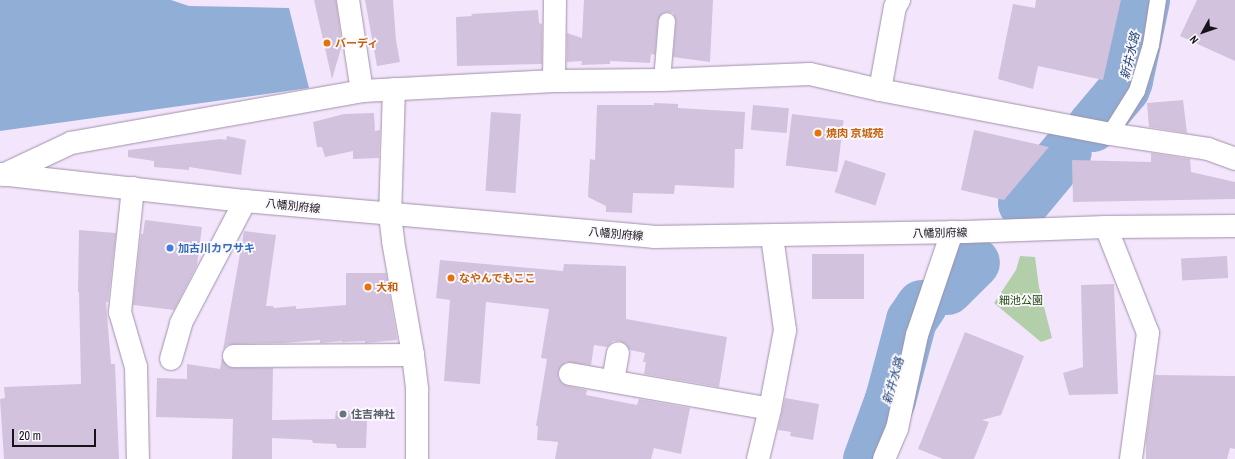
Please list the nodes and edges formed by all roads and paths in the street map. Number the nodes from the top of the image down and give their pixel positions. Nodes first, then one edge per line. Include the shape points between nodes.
1 (348, 0) edge
2 (555, 0) edge
3 (899, 0) edge
4 (1158, 0) edge
5 (667, 21) dead end
6 (662, 80) junction
7 (554, 81) junction
8 (394, 89) junction
9 (362, 90) junction
10 (880, 90) junction
11 (1110, 134) junction
12 (1235, 159) edge
13 (2, 174) edge
14 (133, 188) junction
15 (245, 201) junction
16 (390, 215) junction
17 (1235, 226) edge
18 (1106, 227) junction
19 (952, 232) junction
20 (772, 236) junction
21 (618, 353) dead end
22 (413, 355) junction
23 (234, 356) dead end
24 (171, 359) dead end
25 (570, 374) dead end
26 (613, 381) junction
27 (770, 409) junction
28 (138, 459) edge
29 (417, 459) edge
30 (758, 459) edge
31 (884, 459) edge
32 (1131, 459) edge

1 - 9 street
2 - 7 street
3 - 10 street via 895,7
4 - 11 lane via 1151,45 1137,91
5 - 6 lane
6 - 7 street
6 - 10 street via 810,74
7 - 8 street
8 - 9 street
8 - 16 street
9 - 13 street via 71,142
10 - 11 street
11 - 12 street via 1208,149
13 - 14 street, 八幡別府線
14 - 15 street, 八幡別府線
14 - 28 street via 120,312 136,367
15 - 16 street, 八幡別府線
15 - 24 street via 181,323
16 - 20 street, 八幡別府線 via 653,237
16 - 22 street
17 - 18 street, 八幡別府線
18 - 19 street, 八幡別府線
18 - 32 street via 1148,333
19 - 20 street, 八幡別府線
19 - 31 street via 918,335 897,429
20 - 27 street via 785,330
21 - 26 street
22 - 23 street
22 - 29 street via 417,390
25 - 26 street
26 - 27 street
27 - 30 street

